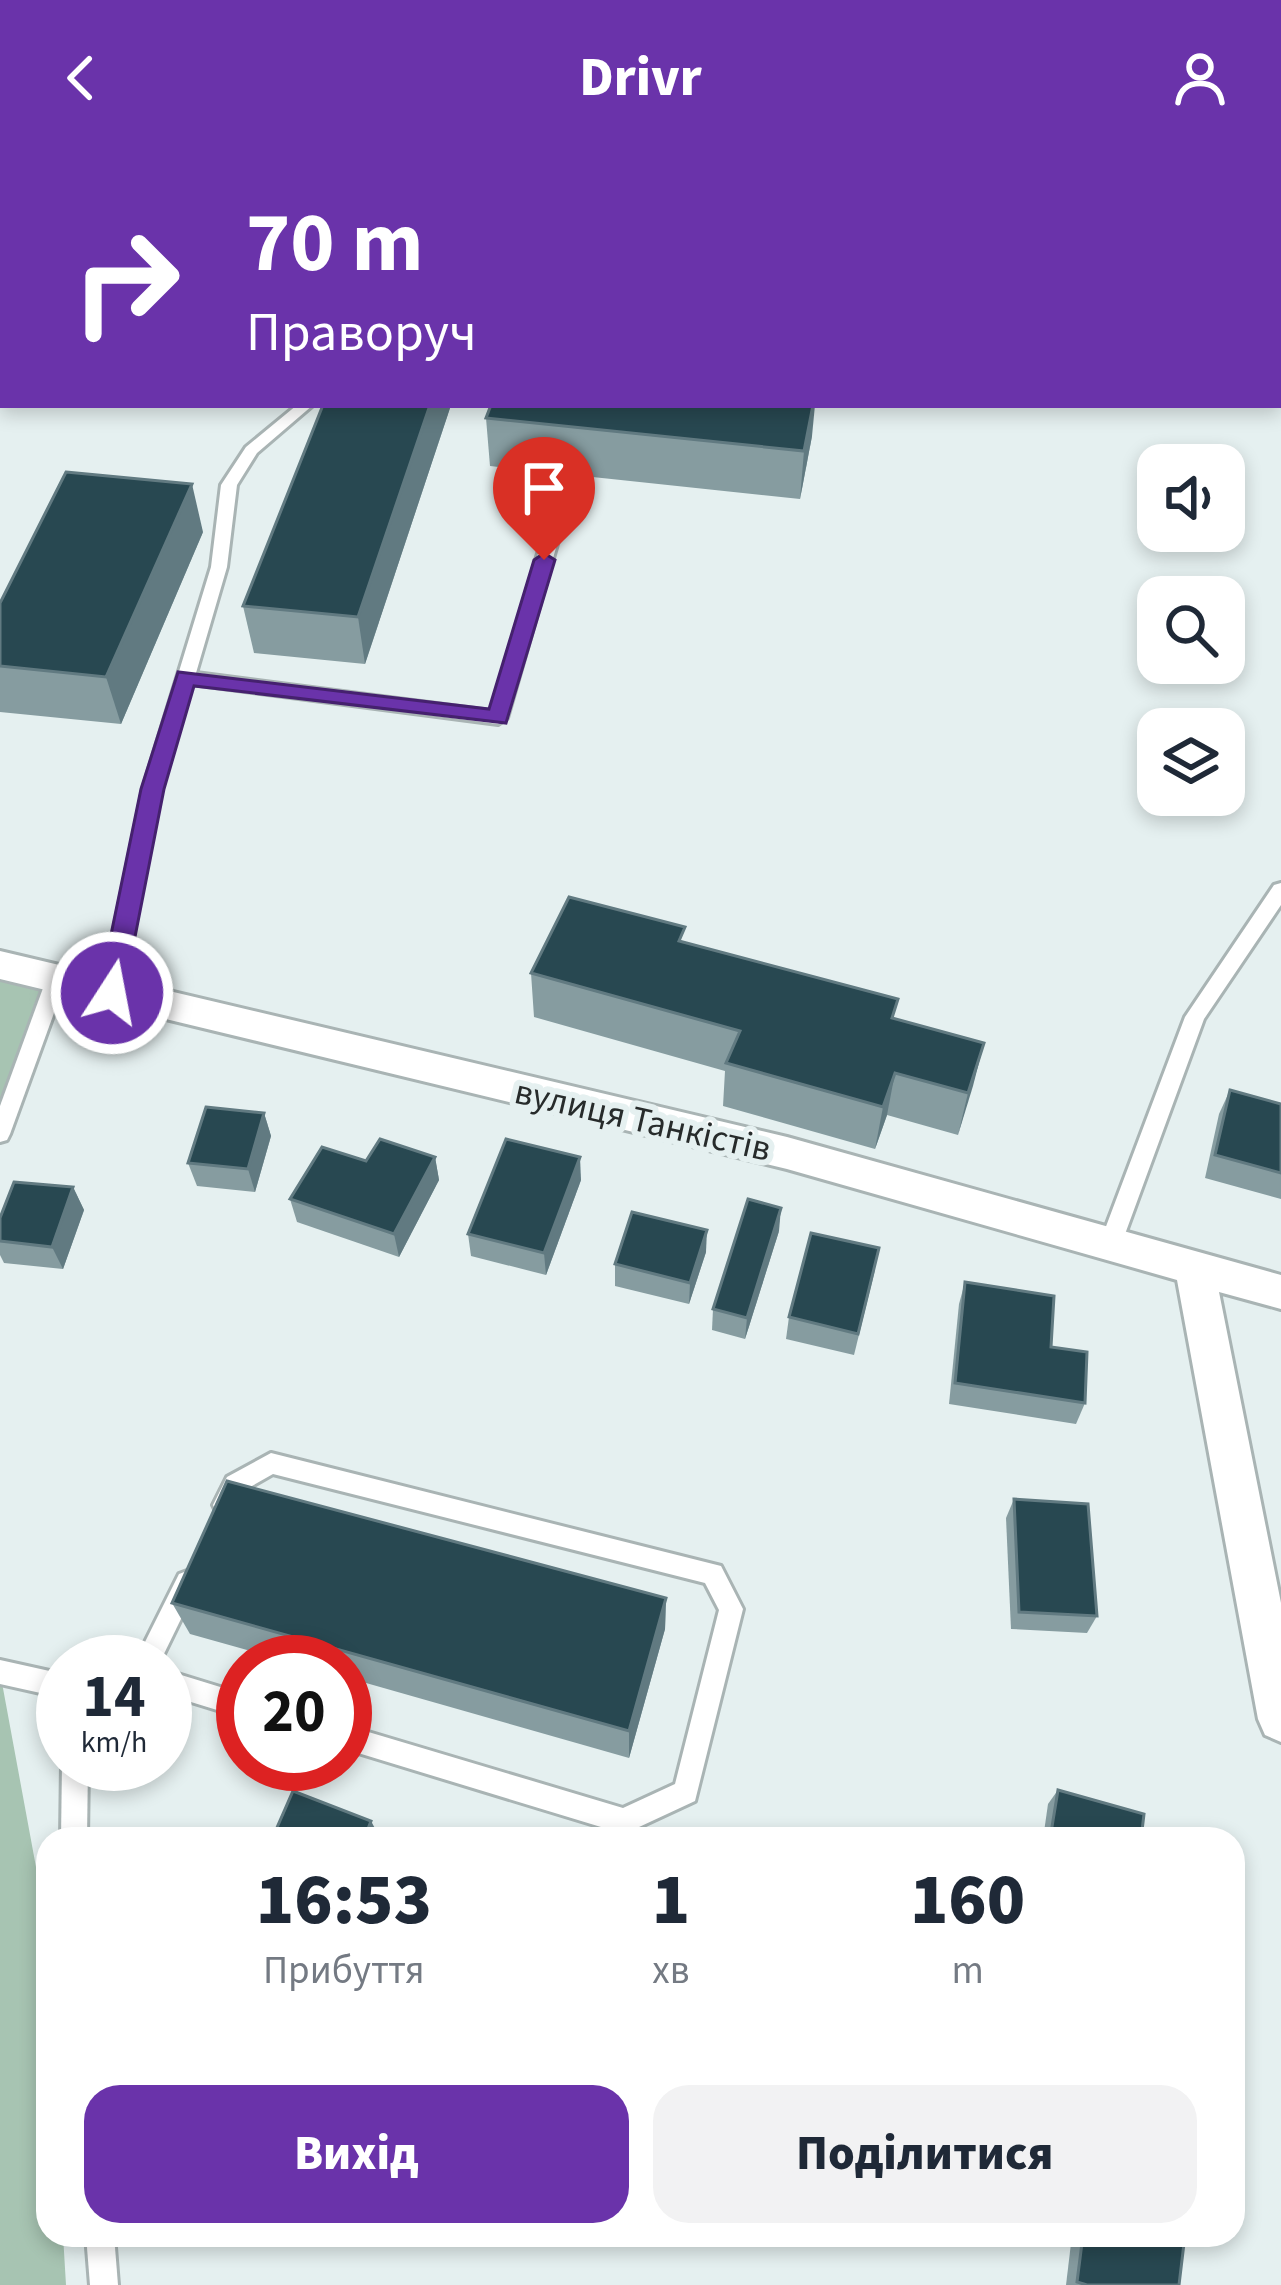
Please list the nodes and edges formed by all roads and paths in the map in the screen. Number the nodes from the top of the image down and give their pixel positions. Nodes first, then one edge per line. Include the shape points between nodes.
1 (302, 408) edge
2 (556, 520) dead end
3 (186, 677) junction
4 (1281, 890) edge
5 (0, 965) edge
6 (56, 980) junction
7 (112, 993) junction
8 (0, 1134) edge
9 (1110, 1245) junction
10 (1195, 1270) junction
11 (1281, 1292) edge
12 (216, 1523) edge
13 (196, 1563) edge
14 (160, 1635) edge
15 (0, 1672) edge
16 (36, 1680) edge
17 (1281, 1719) edge
18 (372, 1745) edge
19 (75, 1791) edge
20 (74, 1827) edge
21 (101, 2247) edge
22 (104, 2285) edge

1 - 3 lane via 251,449 229,485 219,567
2 - 3 lane via 498,718
3 - 7 lane via 152,789
4 - 9 lane via 1195,1017
5 - 6 street, вулиця Танкістів
6 - 7 street, вулиця Танкістів
6 - 8 lane
7 - 9 street, вулиця Танкістів via 788,1154
9 - 10 street, вулиця Танкістів
10 - 11 street, вулиця Танкістів
10 - 17 street
12 - 18 lane via 236,1484 271,1463 713,1574 730,1609 686,1792 624,1821
13 - 14 lane
15 - 16 lane
19 - 20 lane
21 - 22 lane

